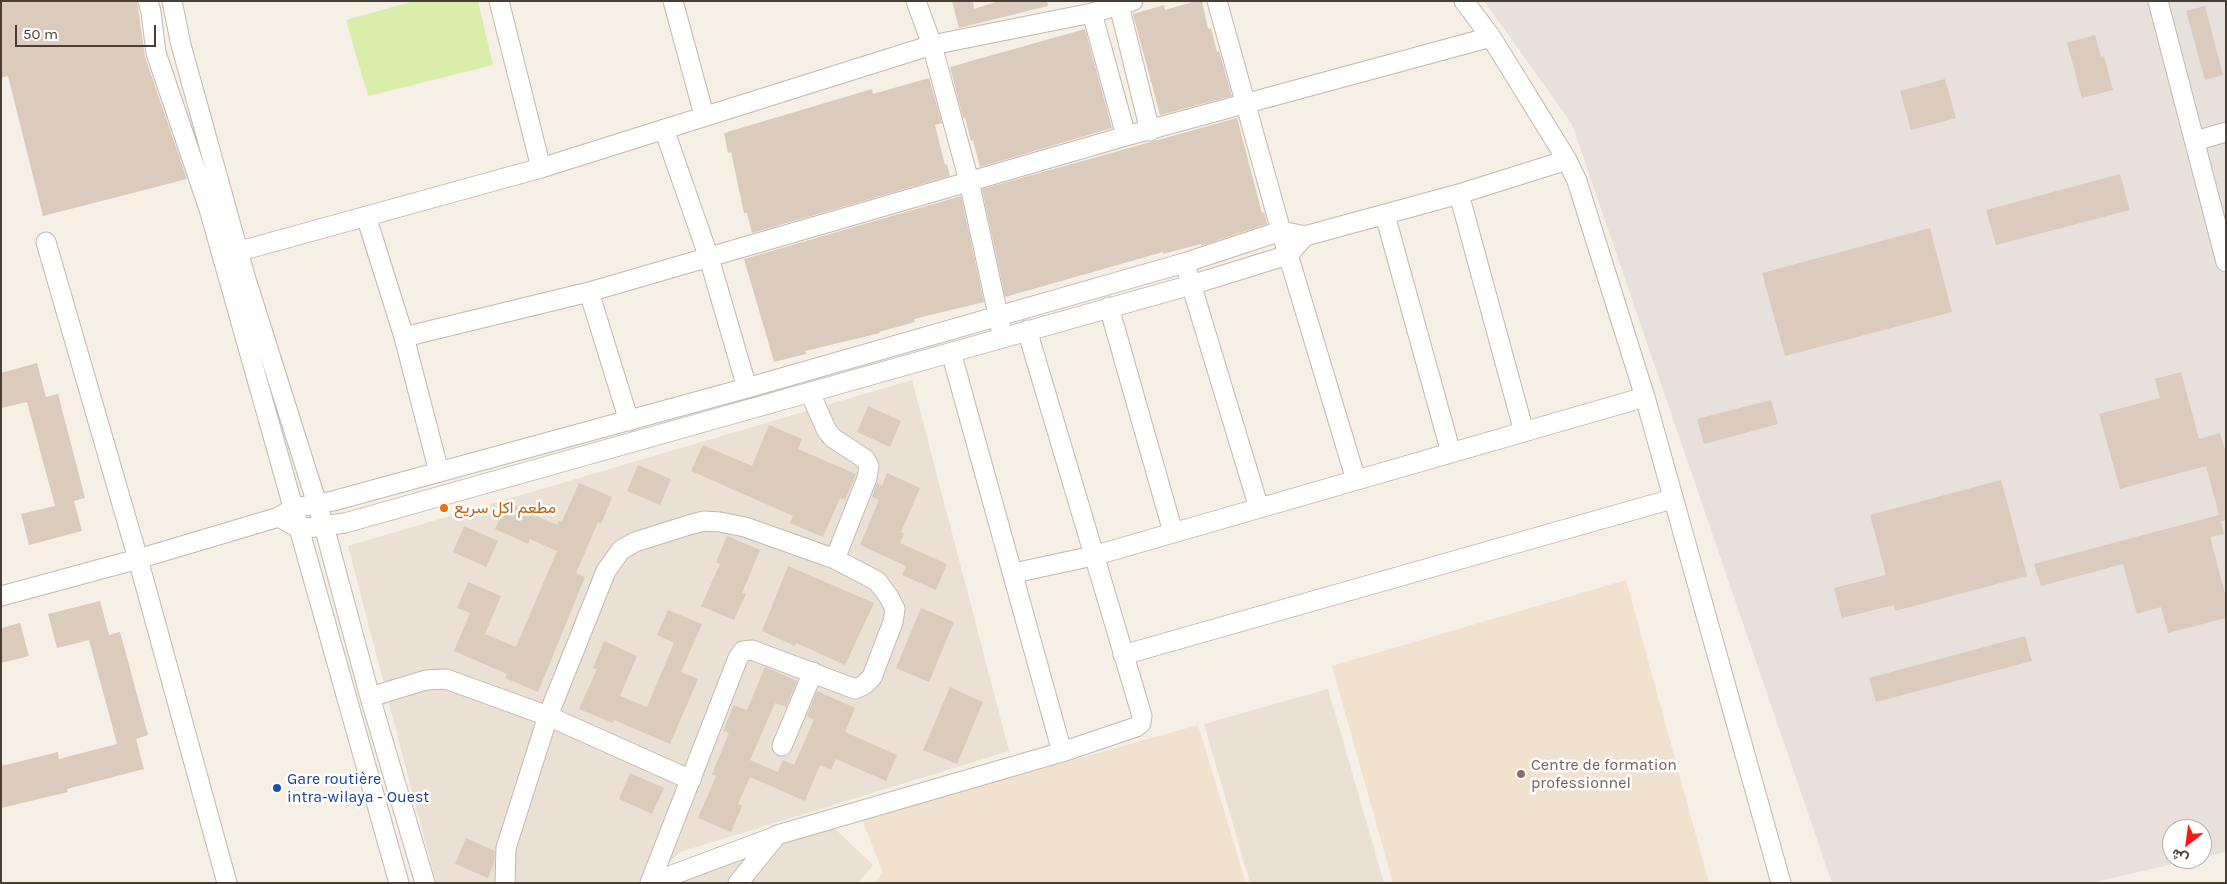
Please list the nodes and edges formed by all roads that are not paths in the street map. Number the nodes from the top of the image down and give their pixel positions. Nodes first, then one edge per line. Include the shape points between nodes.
1 (499, 1) edge
2 (673, 1) edge
3 (916, 1) edge
4 (1217, 1) edge
5 (1464, 1) edge
6 (2158, 1) edge
7 (175, 2) edge
8 (1124, 3) edge
9 (150, 6) edge
10 (1092, 13) junction
11 (1491, 38) junction
12 (932, 45) junction
13 (1246, 104) junction
14 (704, 115) junction
15 (664, 129) junction
16 (1150, 130) junction
17 (2226, 132) edge
18 (1126, 136) junction
19 (2195, 141) junction
20 (1567, 160) junction
21 (541, 168) junction
22 (969, 181) junction
23 (1459, 194) junction
24 (1385, 215) junction
25 (366, 216) junction
26 (1281, 231) junction
27 (1305, 236) junction
28 (46, 242) dead end
29 (230, 254) junction
30 (1288, 254) junction
31 (709, 258) junction
32 (2226, 262) edge
33 (1184, 263) junction
34 (1192, 285) junction
35 (589, 292) junction
36 (1109, 306) junction
37 (998, 316) junction
38 (1027, 330) junction
39 (404, 337) junction
40 (1003, 337) junction
41 (951, 352) junction
42 (747, 388) junction
43 (810, 393) junction
44 (1645, 397) junction
45 (629, 421) junction
46 (1524, 432) junction
47 (1451, 453) junction
48 (439, 472) junction
49 (1356, 480) junction
50 (1672, 499) junction
51 (316, 504) junction
52 (1259, 508) junction
53 (287, 513) junction
54 (324, 526) junction
55 (300, 529) junction
56 (1173, 532) junction
57 (1093, 556) junction
58 (138, 559) junction
59 (835, 559) junction
60 (1014, 573) junction
61 (1, 596) edge
62 (1122, 655) junction
63 (813, 672) junction
64 (370, 697) junction
65 (548, 716) junction
66 (782, 746) dead end
67 (1062, 752) junction
68 (691, 780) junction
69 (777, 835) junction
70 (227, 883) edge
71 (399, 883) edge
72 (425, 883) edge
73 (506, 883) edge
74 (650, 883) edge
75 (738, 883) edge
76 (1781, 883) edge

1 - 21 street
2 - 14 street
3 - 12 street
4 - 13 street
5 - 11 street
6 - 19 street
7 - 9 street
7 - 29 street via 181,45
8 - 10 street
8 - 16 street
9 - 29 street via 156,53 209,210
10 - 12 street
10 - 18 street
11 - 13 street
11 - 20 street
12 - 14 street
12 - 22 street
13 - 16 street
13 - 26 street
14 - 15 street
15 - 21 street
15 - 31 street
16 - 18 street
17 - 19 street
18 - 22 street
19 - 32 street
20 - 23 street
20 - 44 street via 1577,181
21 - 25 street
22 - 31 street
22 - 37 street
23 - 24 street
23 - 46 street
24 - 27 street
24 - 47 street
25 - 29 street
25 - 39 street
26 - 27 street
26 - 30 street
26 - 33 street
27 - 30 street
28 - 58 street
29 - 51 street
29 - 53 street
30 - 34 street
30 - 49 street
31 - 35 street
31 - 42 street
33 - 34 street
33 - 37 street
34 - 36 street
34 - 52 street
35 - 39 street
35 - 45 street
36 - 38 street
36 - 56 street
37 - 40 street
37 - 42 street
38 - 40 street
38 - 57 street
39 - 48 street
40 - 41 street
41 - 43 street
41 - 60 street
42 - 45 street
43 - 54 street via 345,523
43 - 59 street via 827,431 865,459 869,466
44 - 46 street
44 - 50 street
45 - 48 street
46 - 47 street
47 - 49 street
48 - 51 street
49 - 52 street
50 - 62 street
50 - 76 street
51 - 53 street
51 - 54 street
52 - 56 street
53 - 55 street
53 - 58 street
54 - 55 street
54 - 64 street
55 - 71 street
56 - 57 street
57 - 60 street
57 - 62 street
58 - 61 street
58 - 70 street
59 - 63 street via 878,581 895,609 893,622 872,677 864,685 855,689
59 - 65 street via 745,527 704,521 635,542 620,550 606,570
60 - 67 street
62 - 67 street via 1142,716 1141,723
63 - 66 street
63 - 68 street via 752,650 743,651
64 - 65 street via 426,680 446,679
64 - 72 street
65 - 68 street
65 - 73 street via 506,848
67 - 69 street
68 - 74 street
69 - 74 street
69 - 75 street

